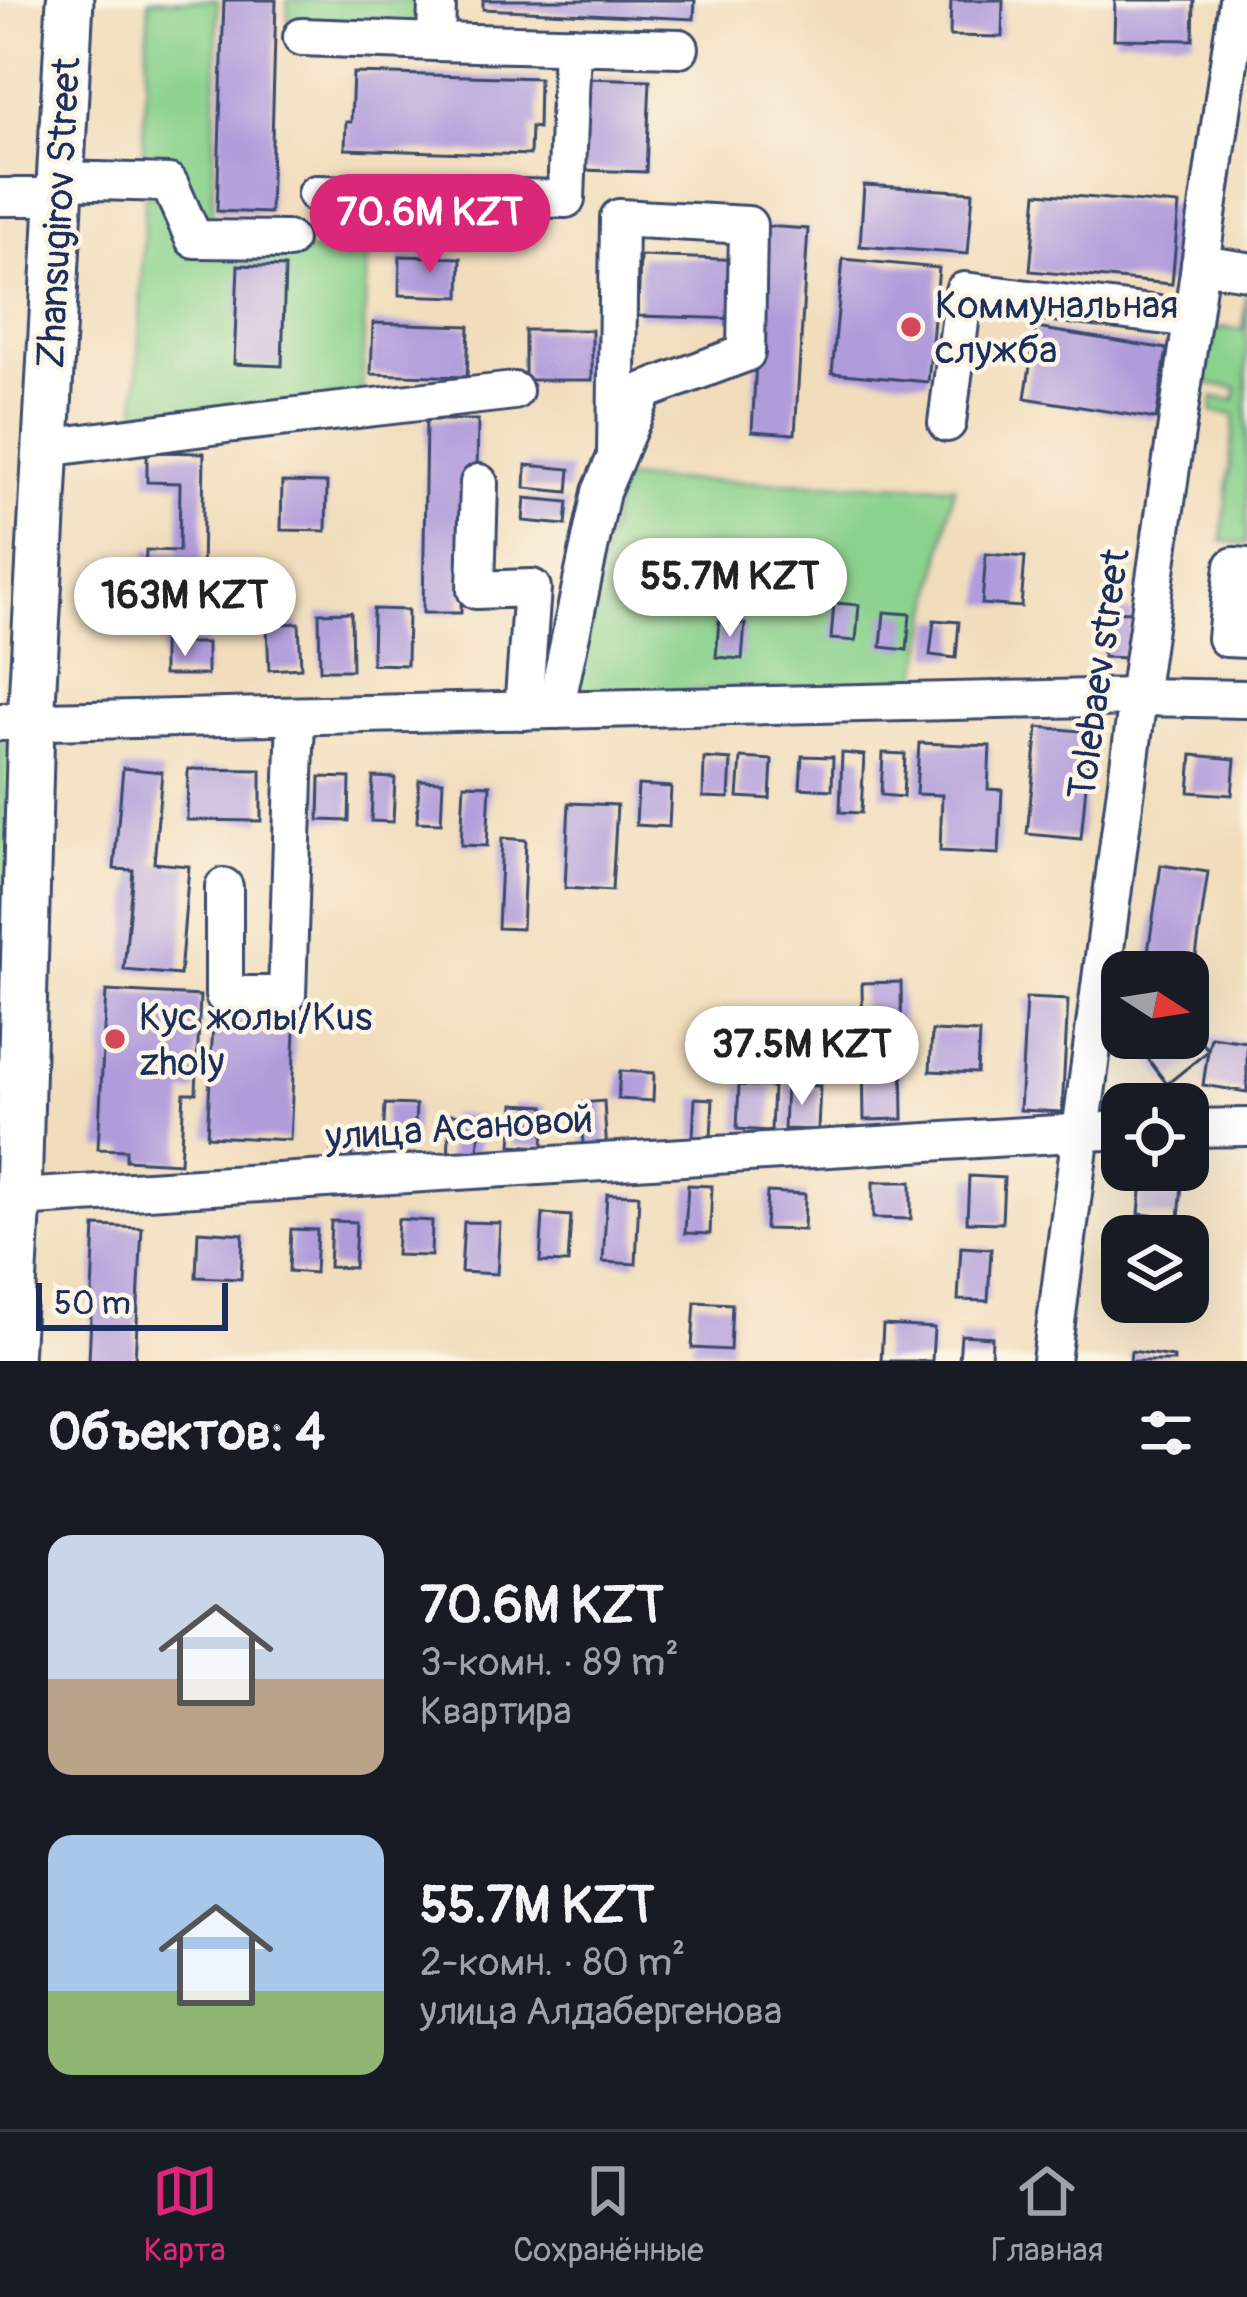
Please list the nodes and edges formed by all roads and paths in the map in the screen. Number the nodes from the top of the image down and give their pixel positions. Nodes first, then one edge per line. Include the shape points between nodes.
1 (70, 0) edge
2 (437, 0) edge
3 (1238, 0) edge
4 (302, 37) dead end
5 (436, 42) junction
6 (572, 45) junction
7 (680, 48) dead end
8 (60, 188) junction
9 (316, 194) dead end
10 (0, 197) edge
11 (288, 240) dead end
12 (1200, 264) junction
13 (1247, 271) edge
14 (1192, 319) junction
15 (514, 391) dead end
16 (947, 423) dead end
17 (46, 448) junction
18 (616, 457) junction
19 (479, 483) dead end
20 (1247, 567) edge
21 (1247, 639) edge
22 (1138, 698) junction
23 (1247, 699) edge
24 (539, 711) junction
25 (296, 716) junction
26 (16, 722) edge
27 (224, 887) dead end
28 (1247, 1127) edge
29 (1209, 1128) edge
30 (1101, 1130) edge
31 (1079, 1131) junction
32 (18, 1198) junction
33 (7, 1257) edge
34 (9, 1361) edge
35 (1051, 1361) edge

1 - 8 main road, Zhansugirov Street
2 - 5 street
3 - 12 street, Tolebaev street
4 - 5 street
5 - 6 street
6 - 7 street
6 - 9 street via 566,199
8 - 10 street
8 - 11 street via 169,183 194,239
8 - 17 main road, Zhansugirov Street
12 - 13 street
12 - 14 street, Tolebaev street
14 - 16 street via 964,292
14 - 22 street, Tolebaev street
15 - 17 street
17 - 26 main road, Zhansugirov Street
18 - 18 street via 644,391 746,353 748,225 619,218
18 - 24 street
19 - 24 street via 476,590 532,589
20 - 21 street via 1234,566 1226,638
22 - 23 street
22 - 24 street
22 - 31 street, Tolebaev street
24 - 25 street
25 - 26 street
25 - 27 street via 287,995 224,995
26 - 32 main road, Zhansugirov Street
28 - 29 street
30 - 31 street, улица Асановой
31 - 32 street, улица Асановой
31 - 35 street, Tolebaev street
32 - 33 main road, Zhansugirov Street
33 - 34 main road, Zhansugirov Street

